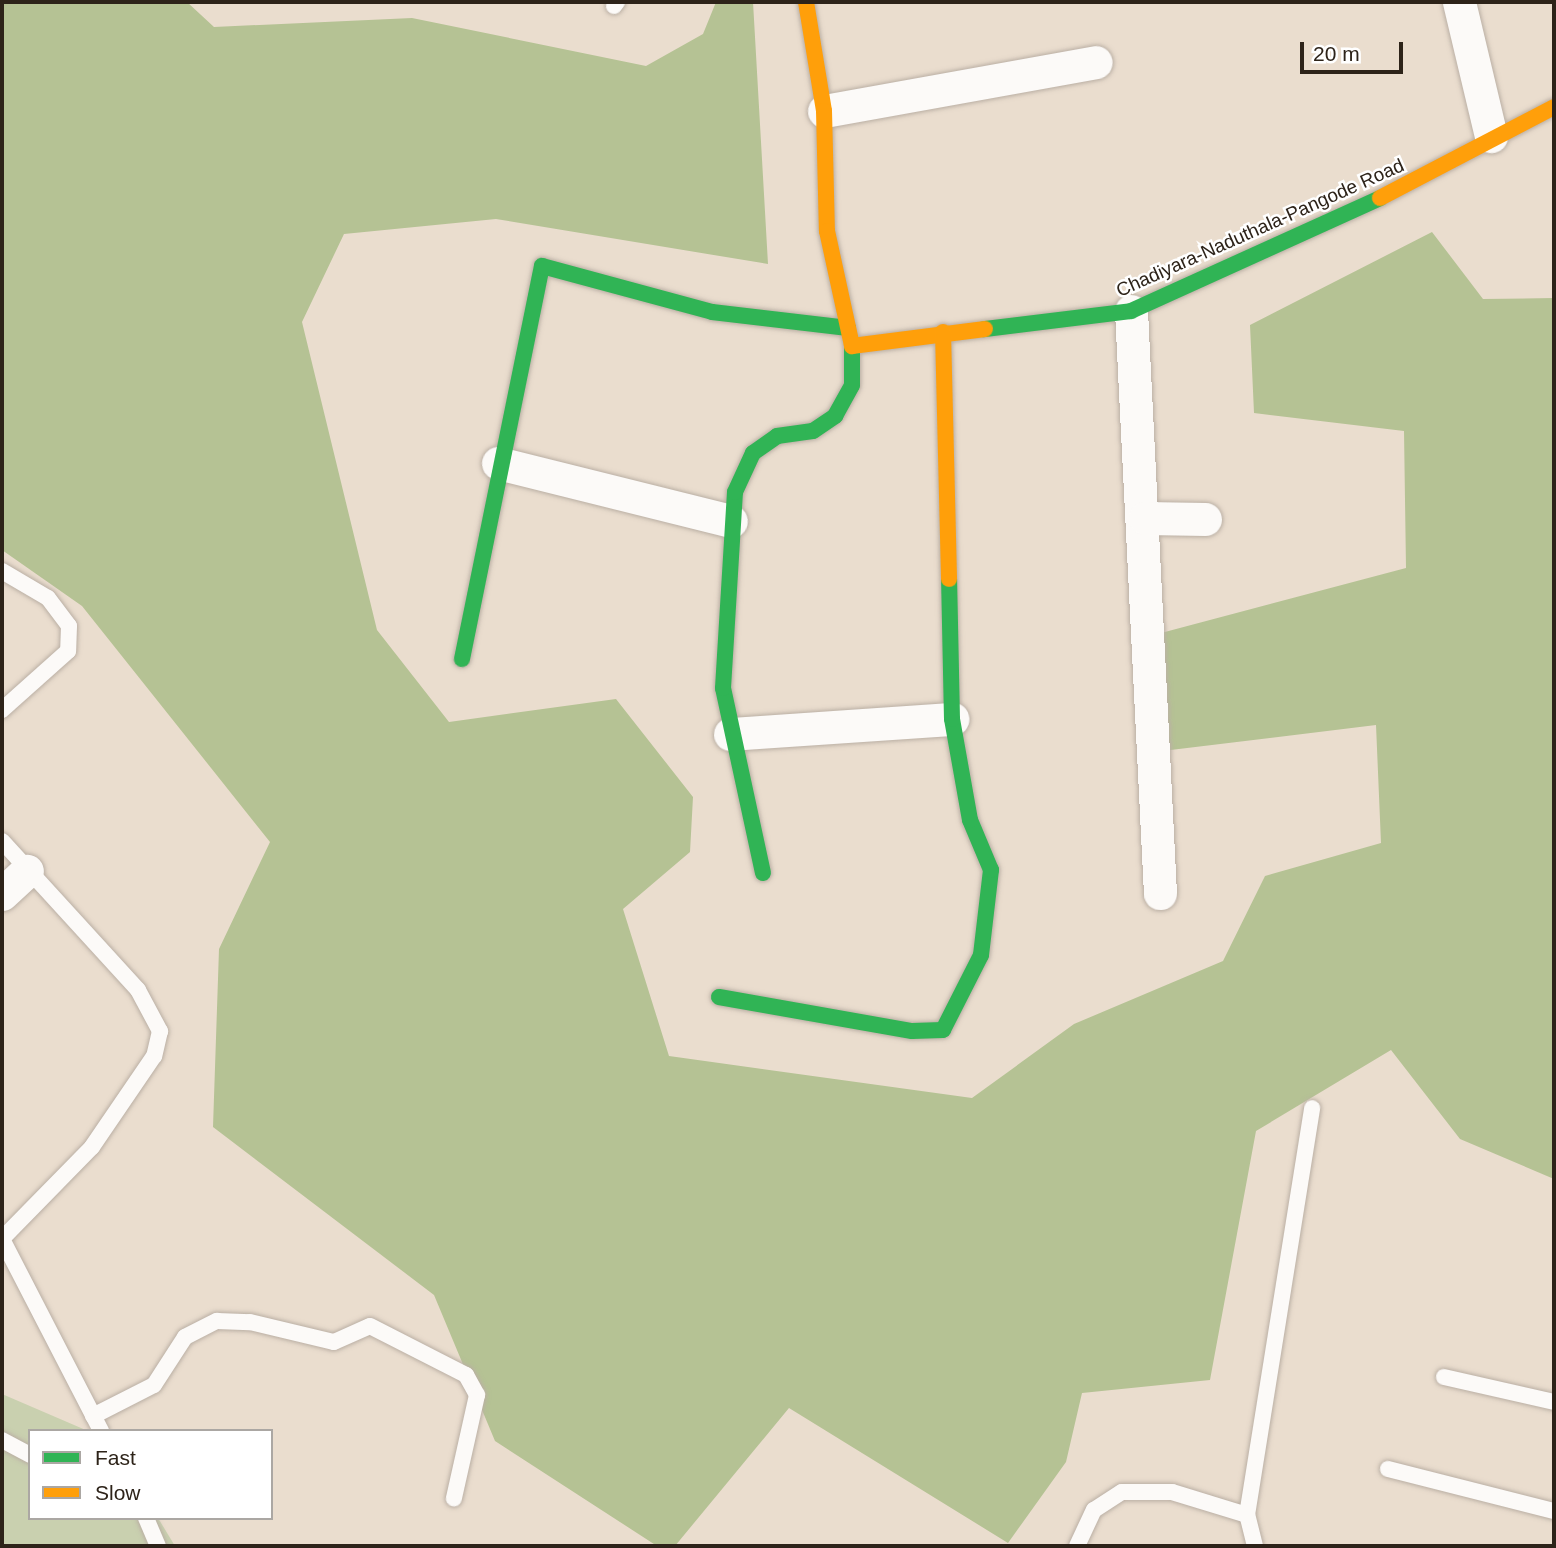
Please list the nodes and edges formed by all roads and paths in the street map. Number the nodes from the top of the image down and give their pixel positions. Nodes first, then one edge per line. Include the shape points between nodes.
1 (807, 2) edge
2 (1459, 2) edge
3 (1096, 62) dead end
4 (1554, 107) edge
5 (824, 111) junction
6 (1491, 136) junction
7 (1131, 312) junction
8 (848, 328) junction
9 (943, 332) junction
10 (852, 346) junction
11 (498, 463) junction
12 (1144, 518) junction
13 (1205, 519) dead end
14 (731, 521) junction
15 (2, 571) edge
16 (463, 659) dead end
17 (2, 710) edge
18 (953, 719) junction
19 (730, 734) junction
20 (2, 841) edge
21 (27, 872) junction
22 (763, 873) dead end
23 (2, 894) edge
24 (1160, 894) dead end
25 (719, 997) dead end
26 (1312, 1108) dead end
27 (1444, 1377) dead end
28 (1554, 1402) edge
29 (93, 1416) junction
30 (100, 1429) edge
31 (2, 1440) edge
32 (28, 1454) edge
33 (1388, 1469) dead end
34 (454, 1498) dead end
35 (1554, 1511) edge
36 (1247, 1515) junction
37 (147, 1520) edge
38 (158, 1546) edge
39 (1077, 1546) edge
40 (1255, 1546) edge

1 - 5 street
2 - 6 street
3 - 5 street
4 - 6 street, Chadiyara-Naduthala-Pangode Road
5 - 8 street via 827,231
6 - 7 street, Chadiyara-Naduthala-Pangode Road via 1442,170
7 - 9 street, Chadiyara-Naduthala-Pangode Road
7 - 12 street
8 - 10 street
8 - 11 street via 712,312 541,266
9 - 10 street, Chadiyara-Naduthala-Pangode Road
9 - 18 street
10 - 14 street via 852,385 835,416 813,431 777,436 753,453 735,492
11 - 14 street
11 - 16 street
12 - 13 street
12 - 24 street
14 - 19 street via 723,688
15 - 17 lane via 48,598 69,626 68,651
18 - 19 street
18 - 25 street via 970,820 991,870 992,903 981,955 943,1030 912,1031
19 - 22 street
20 - 21 lane
21 - 23 street
21 - 29 lane via 138,990 160,1031 154,1056 92,1147 2,1239
26 - 36 lane
27 - 28 lane
29 - 30 lane
29 - 34 lane via 154,1385 185,1337 217,1321 250,1322 334,1342 370,1326 466,1375 477,1395
31 - 32 lane
33 - 35 lane
36 - 39 lane via 1172,1492 1122,1492 1094,1510
36 - 40 lane
37 - 38 lane

